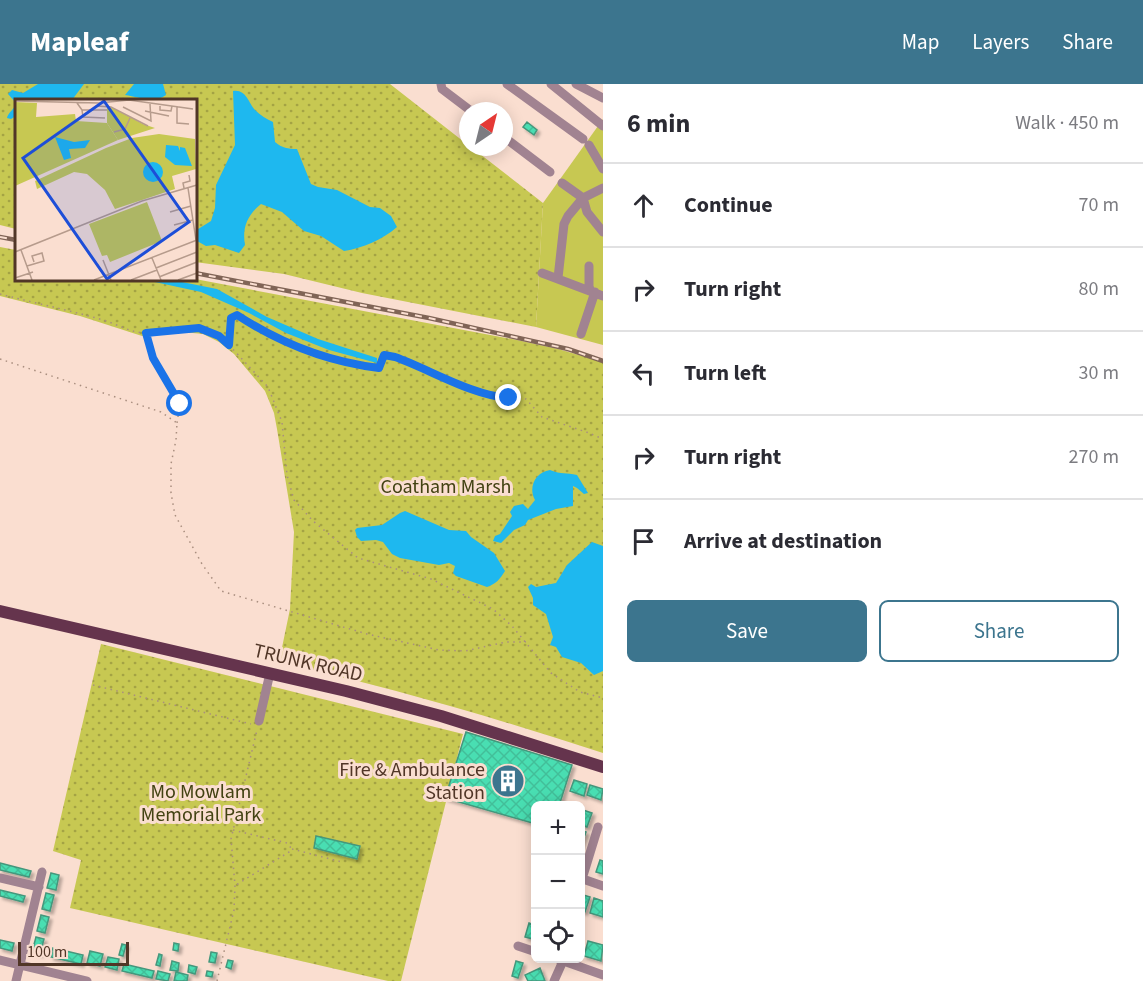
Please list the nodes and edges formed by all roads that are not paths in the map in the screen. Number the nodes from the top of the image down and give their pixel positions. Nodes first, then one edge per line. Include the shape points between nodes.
1 (441, 84) edge
2 (507, 84) edge
3 (551, 84) edge
4 (576, 84) edge
5 (601, 97) edge
6 (459, 102) edge
7 (603, 126) edge
8 (513, 144) edge
9 (603, 169) edge
10 (550, 172) dead end
11 (562, 183) dead end
12 (603, 188) edge
13 (583, 198) junction
14 (603, 232) edge
15 (589, 266) dead end
16 (542, 273) dead end
17 (558, 278) junction
18 (596, 293) edge
19 (581, 334) dead end
20 (0, 611) edge
21 (270, 674) junction
22 (259, 723) road end
23 (603, 767) edge
24 (598, 827) dead end
25 (585, 867) edge
26 (42, 872) dead end
27 (0, 878) edge
28 (585, 880) edge
29 (603, 886) edge
30 (39, 887) junction
31 (518, 946) dead end
32 (531, 950) edge
33 (0, 960) edge
34 (558, 963) edge
35 (568, 963) edge
36 (20, 965) junction
37 (603, 975) edge
38 (16, 981) edge
39 (87, 981) edge
40 (554, 981) edge

1 - 6 street
2 - 9 street via 586,142
3 - 7 street
4 - 5 street
8 - 10 street
11 - 13 street
12 - 13 street
13 - 14 street via 587,212
13 - 17 street via 564,224
15 - 18 street via 589,287
16 - 17 street
17 - 18 street
18 - 19 street
20 - 21 main road, TRUNK ROAD
21 - 22 street
21 - 23 main road, TRUNK ROAD via 441,716
24 - 25 street
26 - 30 street
27 - 30 street
28 - 29 street
30 - 36 street
31 - 32 street
33 - 36 street
34 - 40 street
35 - 37 street
36 - 38 street
36 - 39 street

